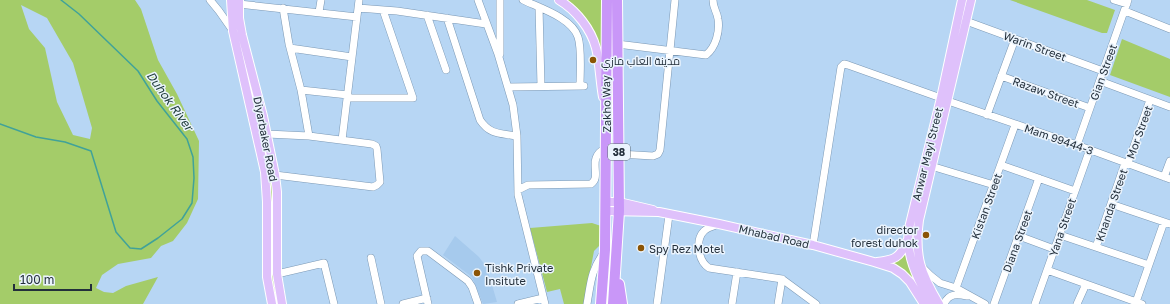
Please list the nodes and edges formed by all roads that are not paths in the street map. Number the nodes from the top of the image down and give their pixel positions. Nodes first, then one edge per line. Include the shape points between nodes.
1 (210, 0) edge
2 (231, 0) edge
3 (321, 0) edge
4 (359, 0) edge
5 (478, 0) edge
6 (500, 0) edge
7 (523, 0) edge
8 (559, 0) edge
9 (607, 0) edge
10 (617, 0) edge
11 (675, 0) edge
12 (713, 0) edge
13 (962, 0) edge
14 (971, 0) edge
15 (1114, 0) edge
16 (239, 2) edge
17 (1127, 5) edge
18 (539, 7) junction
19 (284, 8) junction
20 (358, 8) junction
21 (383, 10) junction
22 (319, 12) junction
23 (427, 15) junction
24 (357, 17) junction
25 (447, 18) junction
26 (966, 21) junction
27 (486, 24) junction
28 (1170, 29) edge
29 (233, 31) junction
30 (1015, 39) junction
31 (617, 44) junction
32 (290, 48) junction
33 (669, 50) junction
34 (352, 57) junction
35 (500, 60) junction
36 (446, 70) dead end
37 (1103, 71) junction
38 (1001, 76) junction
39 (1100, 82) junction
40 (540, 86) junction
41 (508, 87) junction
42 (301, 90) junction
43 (348, 96) junction
44 (944, 99) junction
45 (1150, 100) junction
46 (1170, 107) edge
47 (1090, 108) junction
48 (606, 111) junction
49 (987, 115) junction
50 (1015, 124) junction
51 (267, 134) junction
52 (309, 136) junction
53 (516, 136) junction
54 (342, 140) junction
55 (1077, 145) junction
56 (606, 148) junction
57 (1090, 150) junction
58 (619, 154) junction
59 (1170, 161) edge
60 (1127, 163) junction
61 (1001, 165) junction
62 (932, 166) junction
63 (275, 175) junction
64 (1039, 178) junction
65 (1167, 178) edge
66 (994, 185) junction
67 (518, 190) junction
68 (1075, 191) junction
69 (1111, 204) junction
70 (606, 206) junction
71 (619, 207) junction
72 (669, 215) junction
73 (1167, 223) edge
74 (719, 224) junction
75 (1060, 235) junction
76 (1019, 236) junction
77 (907, 240) junction
78 (813, 245) junction
79 (1096, 247) junction
80 (1054, 249) junction
81 (605, 250) junction
82 (371, 258) dead end
83 (874, 262) junction
84 (616, 264) junction
85 (920, 265) junction
86 (1149, 265) junction
87 (1047, 270) junction
88 (737, 272) junction
89 (277, 274) junction
90 (782, 279) junction
91 (1086, 284) junction
92 (956, 288) junction
93 (972, 297) junction
94 (428, 301) edge
95 (544, 301) edge
96 (1139, 303) edge
97 (272, 304) edge
98 (282, 304) edge
99 (334, 304) edge
100 (381, 304) edge
101 (403, 304) edge
102 (478, 304) edge
103 (518, 304) edge
104 (587, 304) edge
105 (601, 304) edge
106 (613, 304) edge
107 (622, 304) edge
108 (657, 304) edge
109 (732, 304) edge
110 (778, 304) edge
111 (816, 304) edge
112 (924, 304) edge
113 (931, 304) edge
114 (939, 304) edge
115 (944, 304) edge
116 (985, 304) edge
117 (994, 304) edge
118 (1035, 304) edge
119 (1077, 304) edge

1 - 29 street
2 - 29 main road, Diyarbaker Road
3 - 22 street
4 - 20 street
5 - 27 street
6 - 35 street
7 - 18 street
8 - 48 main road via 575,13 587,28 596,48
9 - 48 highway, Zakho Way / 38
10 - 31 highway, Zakho Way / 38
11 - 33 street
12 - 33 street via 718,17 718,32 712,50 706,55
13 - 44 main road, Anwar Mayi Street
14 - 26 main road, Anwar Mayi Street
15 - 17 street
16 - 19 street
16 - 51 main road, Diyarbaker Road via 242,35
17 - 28 street
17 - 37 street, Gian Street
18 - 40 street
18 - 40 street via 564,19 576,32 580,46 582,86
19 - 22 street
19 - 32 street
20 - 21 street
20 - 24 street
21 - 23 street
21 - 43 street via 413,98
22 - 24 street
23 - 25 street
23 - 36 street
24 - 34 street
25 - 27 street
25 - 53 street via 484,127 490,132
26 - 30 street, Warin Street
26 - 44 main road, Anwar Mayi Street
27 - 35 street
29 - 97 main road, Diyarbaker Road via 265,172 266,277
30 - 37 street, Warin Street
30 - 38 street, Razaw Street
31 - 33 street
31 - 58 highway, Zakho Way / 38
32 - 34 street
32 - 42 street
33 - 58 street via 659,152 652,156
34 - 43 street
35 - 41 street
37 - 39 street, Gian Street
38 - 47 street, Razaw Street
38 - 49 street, Razaw Street
39 - 45 street, Mor Street
39 - 47 street, Gian Street
40 - 41 street
41 - 53 street via 513,105
42 - 43 street
42 - 52 street
43 - 54 street
44 - 49 street, Mam 99444-3
44 - 62 main road, Anwar Mayi Street
44 - 77 main road, Anwar Mayi Street
44 - 78 street, Mam 99444-3 via 844,64 841,68
45 - 46 street, Mor Street
45 - 60 street, Mor Street
47 - 55 street, Gian Street
48 - 56 highway, Zakho Way / 38
49 - 50 street, Mam 99444-3
50 - 55 street, Mam 99444-3
50 - 61 street, Kistan Street
51 - 52 street
51 - 63 main road, Diyarbaker Road
52 - 54 street
53 - 67 street
54 - 63 street via 376,146 380,182 377,185 373,187
55 - 57 street, Mam 99444-3
56 - 67 street via 598,152 596,157 592,184 528,186
56 - 70 highway, Zakho Way / 38
57 - 60 street, Mam 99444-3
57 - 68 street, Yana Street
58 - 71 highway, Zakho Way / 38
59 - 65 street
60 - 65 street, Mam 99444-3
60 - 69 street, Khanda Street
61 - 64 street
61 - 66 street, Kistan Street
62 - 66 street
62 - 85 main road, Anwar Mayi Street via 916,239
63 - 89 main road, Diyarbaker Road
64 - 68 street
64 - 76 street, Diana Street
66 - 92 street, Kistan Street
67 - 95 street
68 - 75 street, Yana Street
69 - 73 street
69 - 79 street, Khanda Street
70 - 71 main road, Mhabad Road
70 - 81 highway, Zakho Way / 38
71 - 72 main road, Mhabad Road
71 - 84 highway, Zakho Way / 38
72 - 74 main road, Mhabad Road
72 - 108 street
73 - 86 street
74 - 78 main road, Mhabad Road
74 - 88 street via 706,229 702,234 699,250 701,260 709,268
75 - 79 street
75 - 80 street, Yana Street
76 - 80 street
76 - 117 street, Diana Street
77 - 83 main road via 903,251 893,259
77 - 113 main road, Anwar Mayi Street via 914,270
78 - 83 main road, Mhabad Road
79 - 86 street
80 - 87 street, Yana Street
81 - 104 street via 597,261
81 - 105 highway, Zakho Way / 38
82 - 100 street
83 - 112 main road, Mhabad Road via 902,274
84 - 106 highway, Zakho Way / 38
84 - 107 highway
85 - 92 street via 940,283
85 - 114 main road, Anwar Mayi Street
86 - 96 street
87 - 91 street
87 - 118 street, Yana Street
88 - 90 street
88 - 109 street
89 - 98 main road, Diyarbaker Road
89 - 99 street via 324,263
90 - 110 street
90 - 111 street
91 - 96 street
91 - 119 street
92 - 93 street
93 - 115 street via 955,294
93 - 116 street
94 - 101 street
94 - 102 street via 418,256 421,251 428,251 468,281
95 - 103 street

